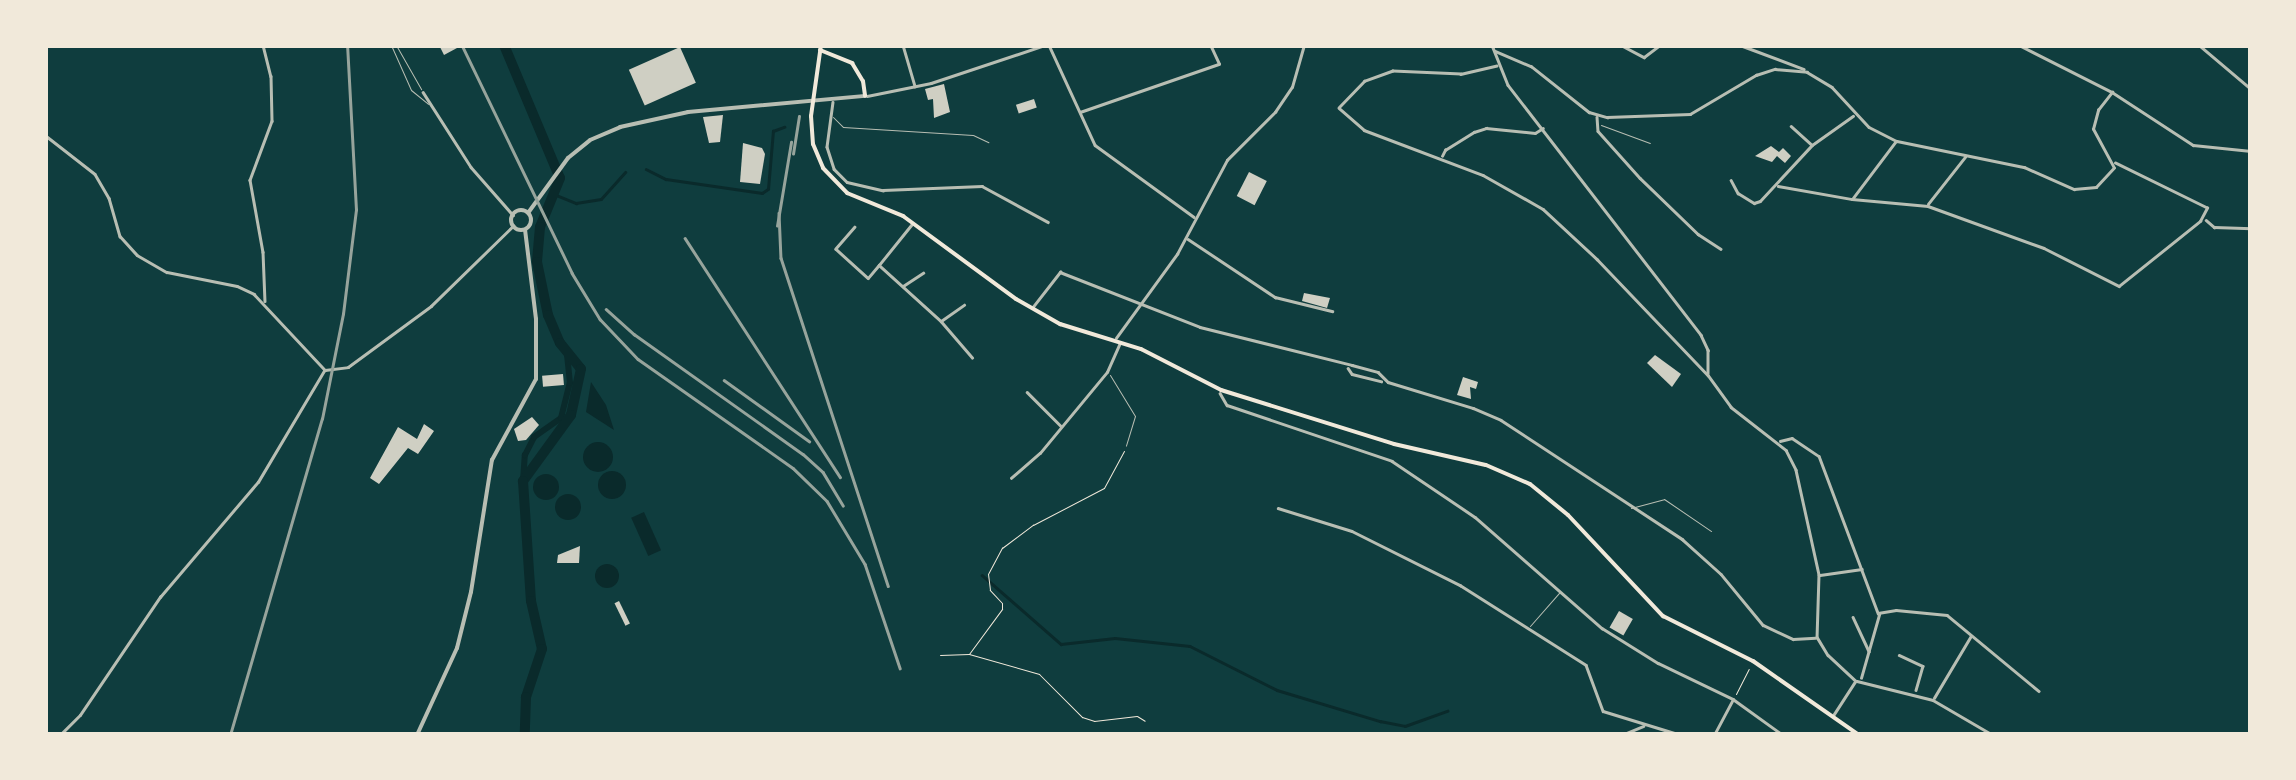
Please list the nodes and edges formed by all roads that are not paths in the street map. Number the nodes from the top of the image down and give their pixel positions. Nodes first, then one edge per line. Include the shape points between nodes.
1 (263, 45) edge
2 (391, 45) edge
3 (396, 45) edge
4 (904, 45) edge
5 (1047, 45) edge
6 (1210, 45) edge
7 (1304, 45) edge
8 (1492, 45) edge
9 (1621, 45) edge
10 (1660, 45) edge
11 (1740, 45) edge
12 (2019, 45) edge
13 (2199, 45) edge
14 (820, 48) edge
15 (1495, 50) junction
16 (1497, 66) junction
17 (1807, 72) junction
18 (916, 86) junction
19 (2251, 89) edge
20 (423, 92) joint
21 (2112, 92) junction
22 (866, 96) junction
23 (832, 102) junction
24 (428, 104) junction
25 (1079, 112) junction
26 (1854, 115) junction
27 (832, 116) junction
28 (1597, 116) junction
29 (1596, 123) junction
30 (1791, 126) dead end
31 (1543, 128) junction
32 (45, 135) edge
33 (1896, 140) junction
34 (988, 142) dead end
35 (1650, 143) dead end
36 (1812, 145) junction
37 (2251, 151) edge
38 (1966, 156) junction
39 (1442, 158) junction
40 (2113, 163) junction
41 (1731, 180) dead end
42 (1778, 186) junction
43 (1852, 199) junction
44 (1928, 206) junction
45 (528, 213) junction
46 (514, 215) junction
47 (2204, 217) junction
48 (1197, 219) junction
49 (912, 222) junction
50 (1048, 222) dead end
51 (513, 226) junction
52 (855, 227) dead end
53 (2251, 228) edge
54 (524, 230) junction
55 (1187, 239) junction
56 (1721, 249) dead end
57 (880, 264) junction
58 (922, 273) dead end
59 (903, 286) junction
60 (264, 303) junction
61 (964, 305) dead end
62 (1139, 306) junction
63 (1031, 310) junction
64 (1332, 311) dead end
65 (941, 321) junction
66 (1118, 341) junction
67 (972, 357) dead end
68 (1347, 366) junction
69 (325, 370) junction
70 (1108, 372) junction
71 (1708, 375) junction
72 (1384, 381) junction
73 (1221, 390) junction
74 (1027, 392) dead end
75 (1062, 426) junction
76 (1779, 441) junction
77 (1126, 446) road end
78 (1010, 478) dead end
79 (1278, 508) dead end
80 (1631, 508) junction
81 (1710, 531) dead end
82 (1862, 569) junction
83 (1818, 575) junction
84 (1559, 593) junction
85 (1878, 614) junction
86 (1853, 617) dead end
87 (1528, 628) junction
88 (1972, 635) junction
89 (1818, 638) junction
90 (1869, 652) junction
91 (1898, 655) dead end
92 (1858, 680) junction
93 (2039, 691) dead end
94 (1915, 692) junction
95 (1733, 699) junction
96 (1933, 700) junction
97 (1833, 716) junction
98 (1643, 726) junction
99 (60, 735) edge
100 (417, 735) edge
101 (1622, 735) edge
102 (1681, 735) edge
103 (1714, 735) edge
104 (1782, 735) edge
105 (1859, 735) edge
106 (1993, 735) edge

1 - 60 street via 272,76 272,121 250,180 264,252
2 - 24 lane via 410,90
3 - 20 lane
4 - 18 street
5 - 18 street
5 - 25 street
6 - 25 street via 1219,64
7 - 48 street via 1292,87 1226,160
8 - 15 street
9 - 10 street via 1644,57
11 - 17 street
12 - 21 street
13 - 19 street
14 - 22 main road via 852,63
14 - 49 main road via 811,116 816,153 838,186
15 - 16 street
15 - 28 street via 1531,66
16 - 31 street
16 - 39 street via 1461,74 1393,71 1365,81 1339,108 1364,130
17 - 26 street via 1832,88
17 - 28 street via 1756,75 1690,114
18 - 22 street
20 - 24 street
21 - 37 street via 2194,144
21 - 40 street via 2093,129
22 - 23 street
23 - 27 street
23 - 45 street via 700,111 636,123 590,140 561,165
24 - 46 street via 470,167
25 - 48 street via 1096,145
26 - 33 street
26 - 36 street
27 - 34 lane via 843,127 974,135
27 - 50 street via 827,147 847,182 883,190 982,186
28 - 29 street
29 - 35 lane
29 - 56 street via 1678,217
30 - 36 street
31 - 39 street via 1474,132
31 - 71 street via 1701,335
32 - 60 street via 95,174 120,236 137,255 186,279 237,286
33 - 38 street
33 - 43 street
36 - 42 street
38 - 40 street via 2024,166 2086,190 2105,182
38 - 44 street
39 - 71 street via 1543,209
40 - 47 street via 2204,204
41 - 42 street via 1754,203
42 - 43 street
43 - 44 street
44 - 47 street via 2044,248 2119,286
45 - 46 street
45 - 54 street
46 - 51 street
47 - 53 street via 2214,227
48 - 55 street
49 - 57 street
49 - 63 main road
51 - 54 street
51 - 69 street via 431,306 348,366
52 - 57 street via 836,249 868,278
54 - 100 street via 536,379 492,460 462,629
55 - 62 street
55 - 64 street via 1276,297
57 - 59 street
58 - 59 street
59 - 65 street
60 - 69 street
61 - 65 street
62 - 63 street via 1060,272
62 - 66 street
62 - 68 street
63 - 66 main road
65 - 67 street
66 - 70 street
66 - 73 main road
68 - 72 street via 1352,374
68 - 72 street via 1378,372
69 - 99 street via 258,482 160,597
70 - 75 street
70 - 77 lane via 1136,416
71 - 76 street via 1732,407
72 - 80 street via 1501,420
73 - 84 street via 1227,405 1392,461 1474,518
73 - 97 main road via 1520,478 1551,499 1663,616 1754,662
74 - 75 street
75 - 78 street
76 - 82 street via 1792,438 1819,456
76 - 83 street via 1796,470
79 - 87 street via 1368,538
80 - 81 lane via 1664,499
80 - 89 street via 1704,556 1763,625 1792,638
82 - 83 street
82 - 85 street
83 - 89 street
84 - 87 lane
84 - 95 street via 1658,663
85 - 88 street via 1938,613
85 - 90 street
86 - 90 street
87 - 98 street via 1586,665 1603,711
88 - 93 street
88 - 96 street
89 - 92 street
90 - 92 street
91 - 94 street via 1925,670
92 - 94 street
92 - 97 street
94 - 96 street
95 - 103 street
95 - 104 street
96 - 106 street
97 - 105 main road
98 - 101 street
98 - 102 street

